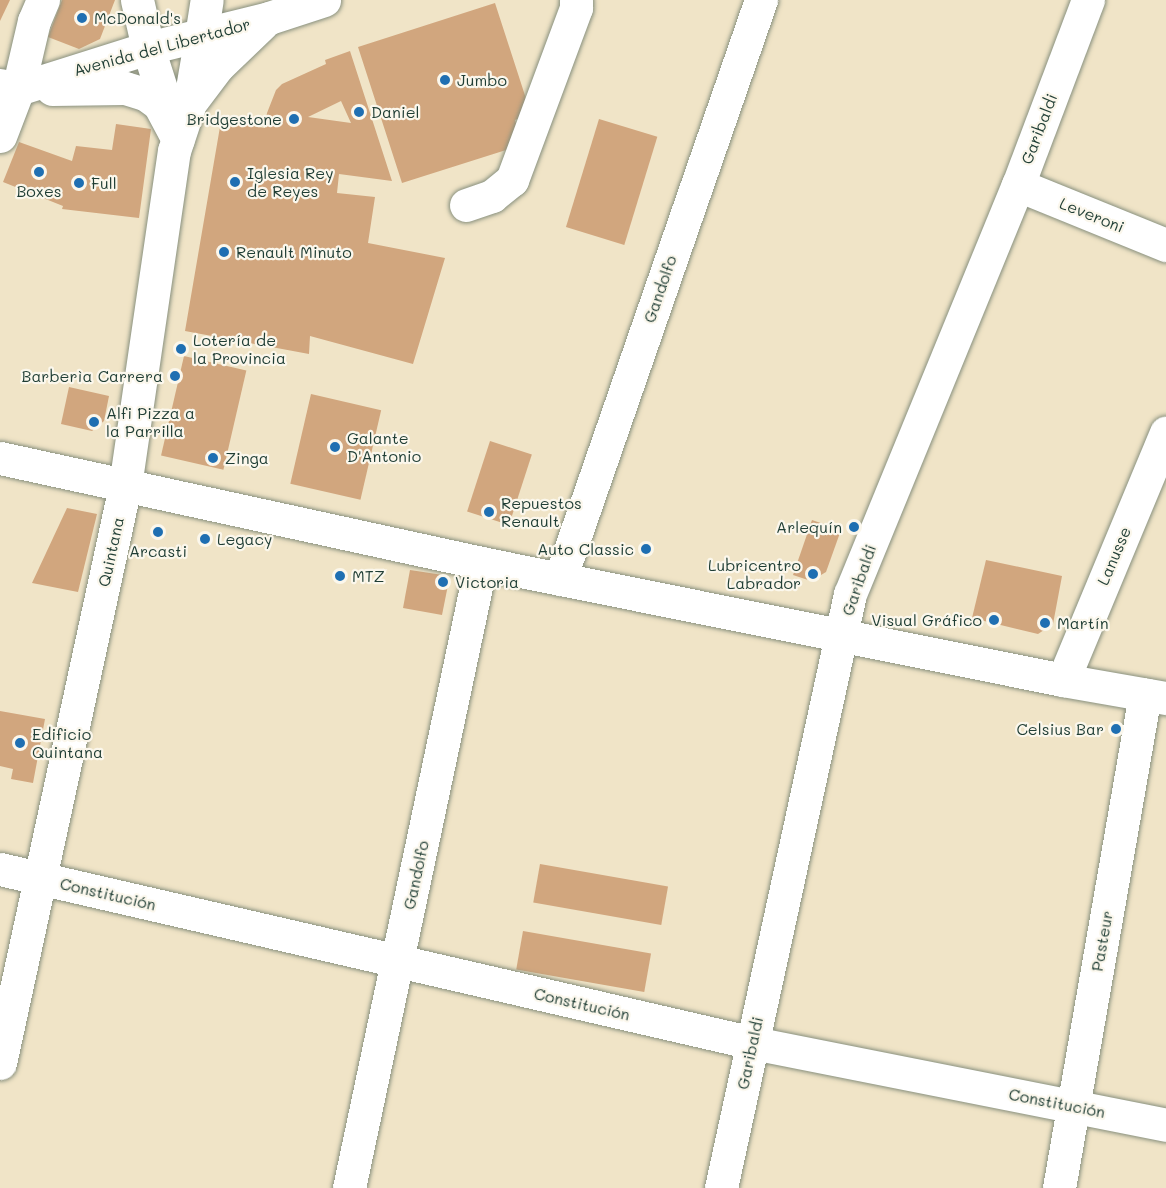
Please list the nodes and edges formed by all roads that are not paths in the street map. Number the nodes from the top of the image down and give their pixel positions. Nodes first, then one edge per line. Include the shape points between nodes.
1 (43, 0) edge
2 (137, 0) edge
3 (207, 0) edge
4 (324, 0) edge
5 (576, 0) edge
6 (761, 0) edge
7 (1088, 0) edge
8 (269, 18) junction
9 (201, 36) junction
10 (148, 48) junction
11 (9, 87) edge
12 (189, 106) junction
13 (0, 136) edge
14 (178, 139) junction
15 (1018, 185) junction
16 (466, 206) dead end
17 (1166, 245) edge
18 (1166, 433) edge
19 (0, 458) edge
20 (125, 486) junction
21 (481, 563) junction
22 (560, 579) junction
23 (841, 636) junction
24 (1063, 680) junction
25 (1155, 696) edge
26 (0, 869) edge
27 (40, 878) junction
28 (398, 962) junction
29 (753, 1043) junction
30 (0, 1063) edge
31 (1074, 1105) junction
32 (1166, 1125) edge
33 (350, 1188) edge
34 (721, 1188) edge
35 (1059, 1188) edge

1 - 11 street
2 - 10 street
3 - 9 street, Quintana
4 - 8 street, Avenida del Libertador
5 - 16 street via 512,180 492,196
6 - 22 street, Gandolfo
7 - 15 street, Garibaldi
8 - 9 street, Avenida del Libertador
8 - 12 street via 223,59
9 - 10 street, Avenida del Libertador
9 - 12 street, Quintana
10 - 11 street, Avenida del Libertador
10 - 14 street
11 - 13 street
11 - 14 street via 125,88 145,94 159,104
12 - 14 street, Quintana
14 - 20 street, Quintana
15 - 17 street, Leveroni
15 - 23 street, Garibaldi via 850,594
18 - 24 street, Lanusse
19 - 20 street
20 - 21 street
20 - 27 street, Quintana
21 - 22 street
21 - 28 street, Gandolfo
22 - 23 street
23 - 24 street
23 - 29 street, Garibaldi
24 - 25 street
25 - 31 street, Pasteur
26 - 27 street, Constitución
27 - 28 street, Constitución
27 - 30 street, Quintana
28 - 29 street, Constitución
28 - 33 street, Gandolfo
29 - 31 street, Constitución
29 - 34 street, Garibaldi
31 - 32 street, Constitución
31 - 35 street, Pasteur

